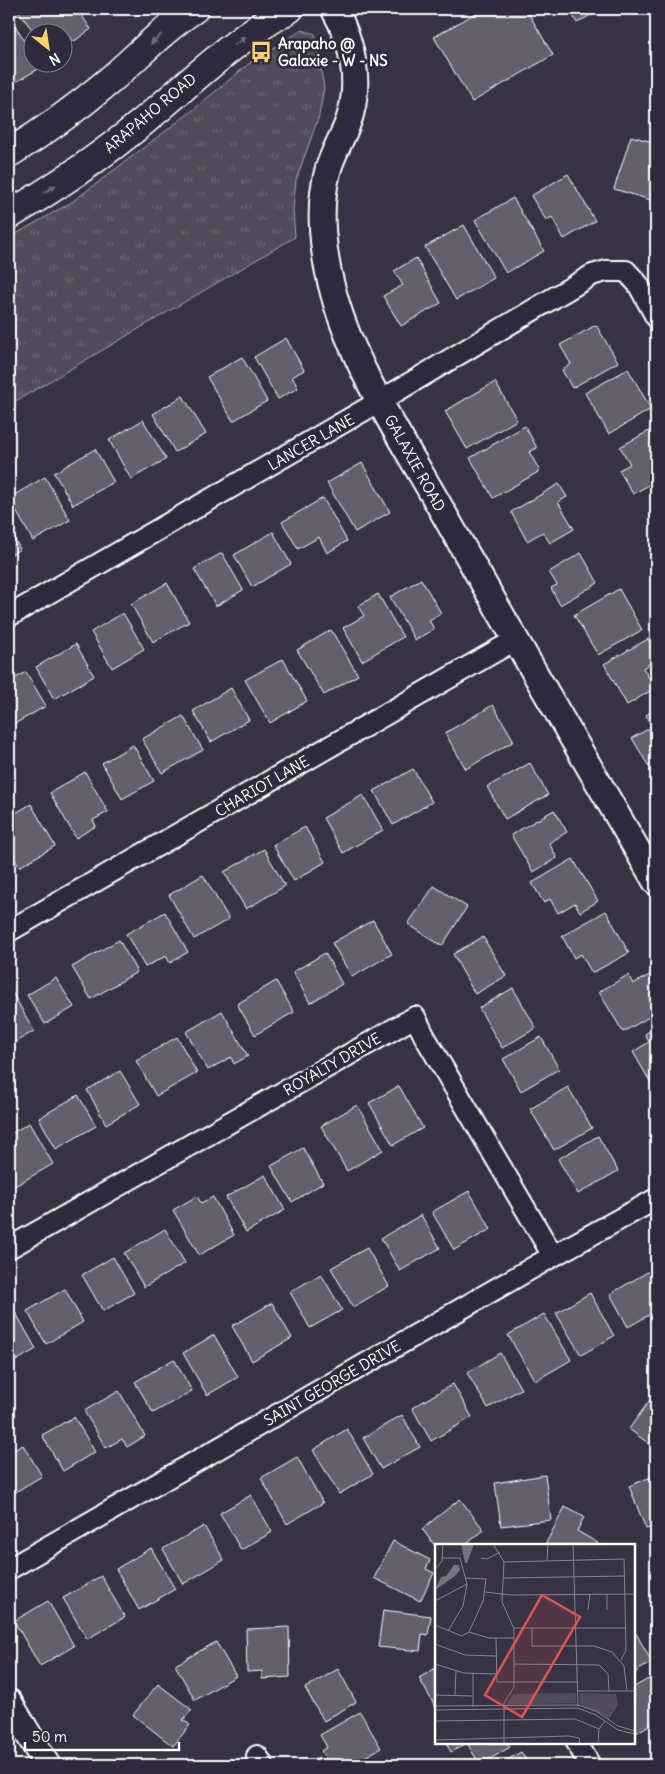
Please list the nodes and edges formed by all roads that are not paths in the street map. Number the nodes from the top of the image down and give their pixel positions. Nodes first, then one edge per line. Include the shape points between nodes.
1 (194, 9) edge
2 (289, 9) edge
3 (334, 9) edge
4 (9, 153) edge
5 (9, 215) edge
6 (656, 317) edge
7 (380, 401) junction
8 (9, 616) edge
9 (515, 640) junction
10 (656, 882) edge
11 (9, 931) edge
12 (656, 1199) edge
13 (9, 1248) edge
14 (553, 1256) junction
15 (9, 1569) edge
16 (9, 1702) edge
17 (578, 1744) edge
18 (47, 1765) edge
19 (590, 1765) edge

1 -> 4 main road via 58,120
5 -> 2 main road, ARAPAHO ROAD via 84,167 142,122 212,60
3 - 7 street, GALAXIE ROAD via 347,36 355,78 348,124 328,168 322,217 325,248 334,294 347,335
6 - 7 street, LANCER LANE via 638,284 626,271 592,275
7 - 8 street, LANCER LANE
7 - 9 street, GALAXIE ROAD
9 - 10 street, GALAXIE ROAD
9 - 11 street, CHARIOT LANE
12 - 14 street, SAINT GEORGE DRIVE
13 - 14 street, ROYALTY DRIVE via 415,1017 424,1038
14 - 15 street, SAINT GEORGE DRIVE
16 - 18 street
17 - 19 street

